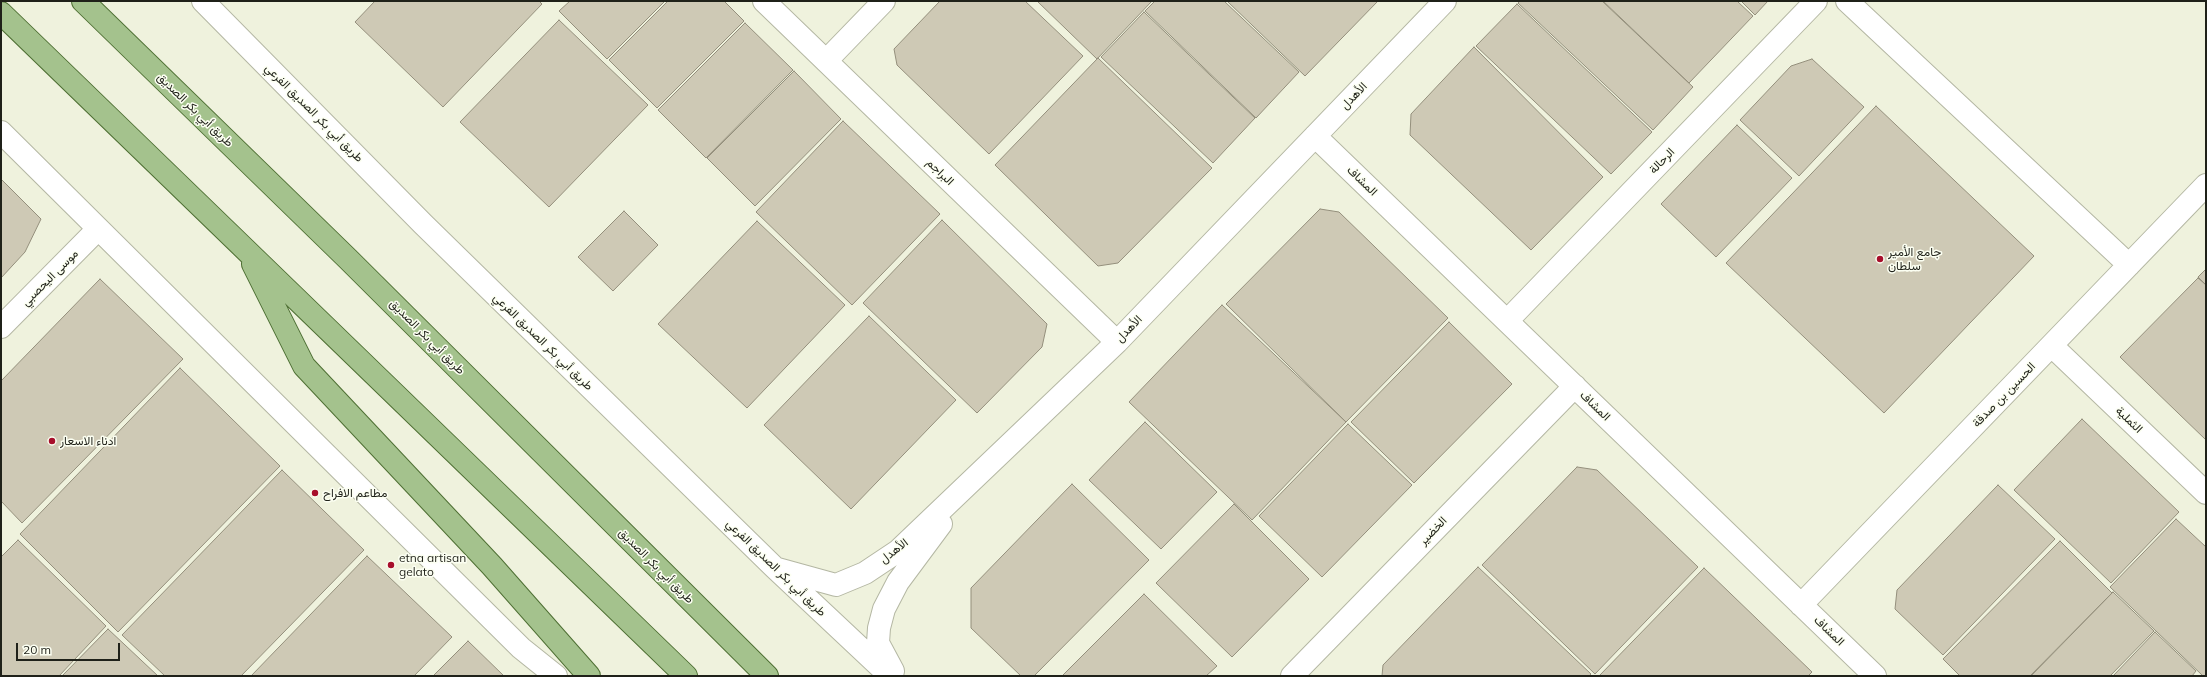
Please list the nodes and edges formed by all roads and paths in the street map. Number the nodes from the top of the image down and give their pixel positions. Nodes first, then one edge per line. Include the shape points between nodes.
1 (83, 1) edge
2 (203, 1) edge
3 (764, 1) edge
4 (884, 1) edge
5 (1445, 1) edge
6 (1816, 1) edge
7 (1847, 1) edge
8 (1, 13) edge
9 (826, 61) junction
10 (1, 132) edge
11 (1315, 136) junction
12 (2206, 185) edge
13 (98, 229) junction
14 (246, 251) junction
15 (2129, 265) junction
16 (1508, 321) junction
17 (1, 327) edge
18 (1117, 342) junction
19 (2052, 346) junction
20 (1575, 386) junction
21 (988, 465) junction
22 (2206, 494) edge
23 (775, 568) junction
24 (1801, 605) junction
25 (1299, 674) edge
26 (556, 676) edge
27 (589, 676) edge
28 (686, 676) edge
29 (767, 676) edge
30 (890, 676) edge
31 (895, 676) edge
32 (1875, 676) edge

1 - 29 main road, طريق أبي بكر الصديق via 348,259
2 - 23 street, طريق أبي بكر الصديق الفرعي via 423,224
3 - 9 street, البراجم
4 - 9 street
5 - 11 street, الأهدل
6 - 16 street, الرحالة
7 - 15 street
8 - 14 main road
9 - 18 street, البراجم
10 - 13 street
11 - 16 street, المشاف
11 - 18 street, الأهدل
12 - 15 street, الحسين بن صدقة
13 - 17 street, موسى اليحصبي
13 - 26 street via 521,648
14 - 27 main road via 304,366 492,566
14 - 28 main road
15 - 19 street, الحسين بن صدقة
16 - 20 street, المشاف
18 - 21 street, الأهدل
19 - 22 street, الثملية
19 - 24 street, الحسين بن صدقة
20 - 24 street, المشاف
20 - 25 street, الخضير
21 - 23 street, الأهدل via 898,551 865,573 836,585
21 - 31 street via 912,563 884,609 878,628 878,643
23 - 30 street, طريق أبي بكر الصديق الفرعي
24 - 32 street, المشاف

